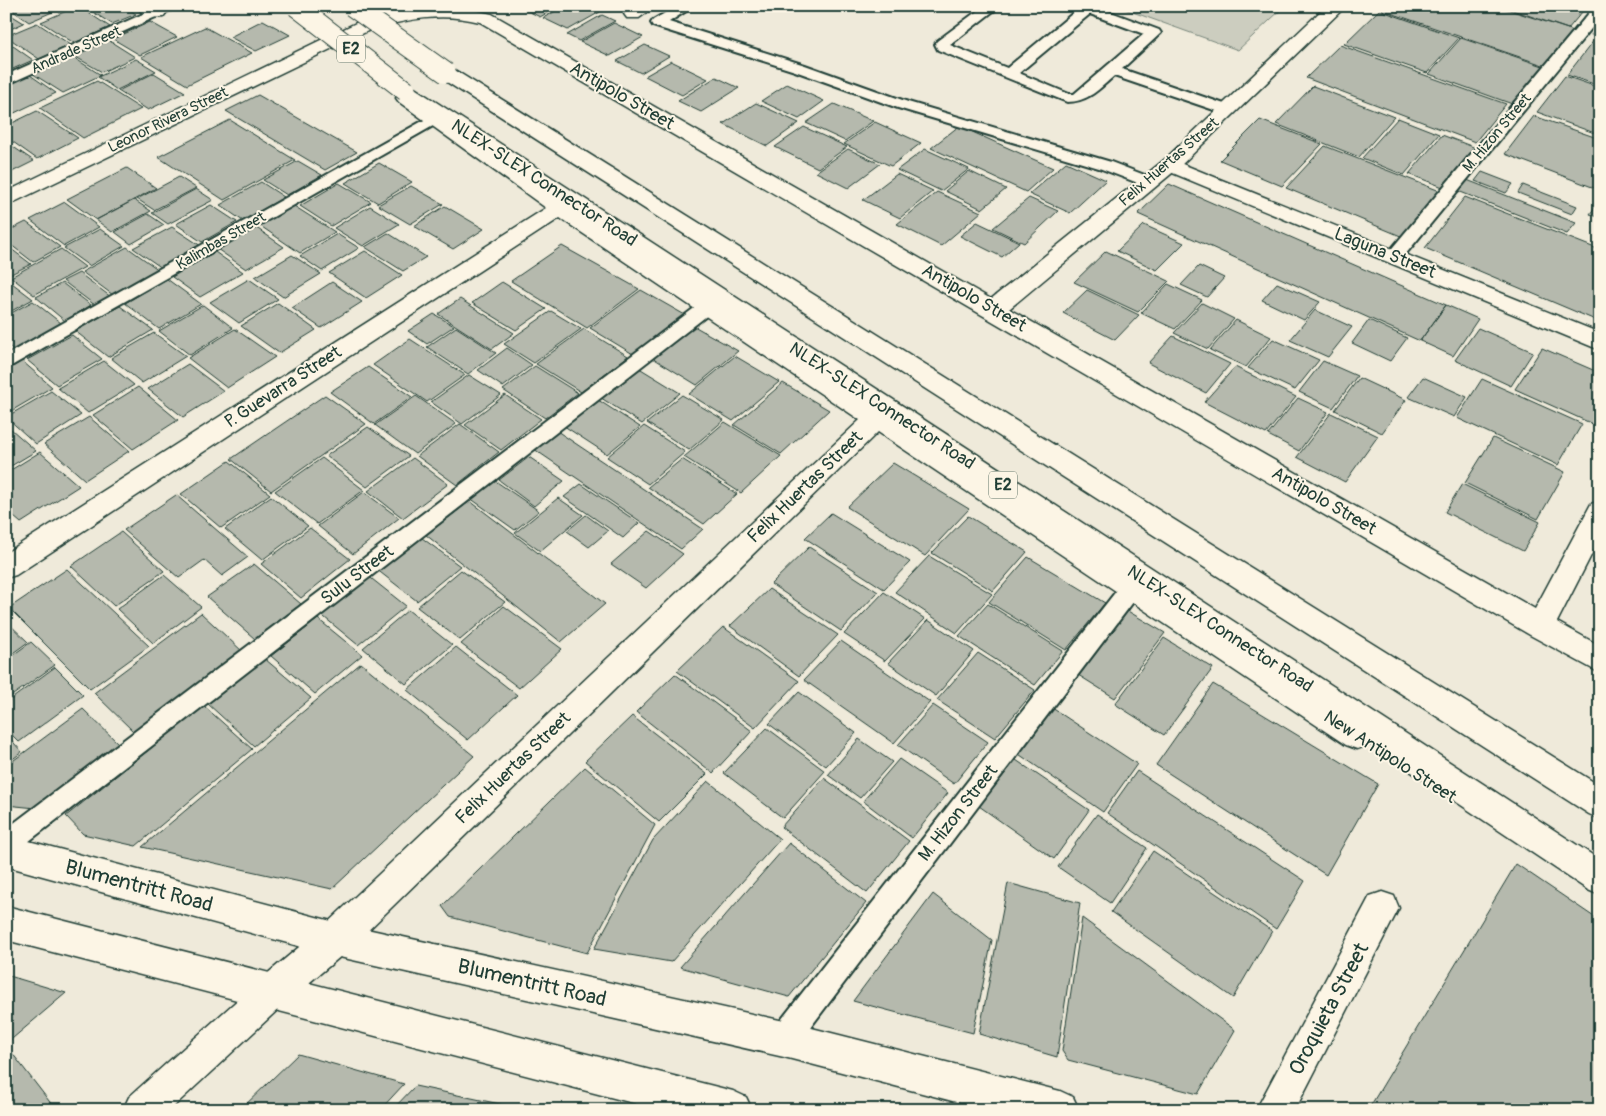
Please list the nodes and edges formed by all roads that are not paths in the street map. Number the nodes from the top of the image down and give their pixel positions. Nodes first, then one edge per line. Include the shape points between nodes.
1 (292, 6) edge
2 (296, 6) edge
3 (352, 6) edge
4 (687, 6) edge
5 (993, 6) edge
6 (1337, 6) edge
7 (1085, 7) edge
8 (158, 9) edge
9 (1600, 9) edge
10 (330, 41) junction
11 (1112, 70) junction
12 (1008, 74) junction
13 (6, 81) edge
14 (1228, 110) junction
15 (435, 119) junction
16 (1170, 165) junction
17 (1149, 182) junction
18 (6, 200) edge
19 (560, 208) junction
20 (1394, 257) junction
21 (707, 307) junction
22 (994, 309) junction
23 (1600, 342) edge
24 (6, 363) edge
25 (877, 418) junction
26 (1600, 511) edge
27 (6, 567) edge
28 (1132, 587) junction
29 (1540, 627) junction
30 (1600, 662) edge
31 (1600, 804) edge
32 (6, 844) edge
33 (6, 850) edge
34 (1600, 879) edge
35 (1600, 896) edge
36 (1382, 908) dead end
37 (6, 923) edge
38 (335, 939) junction
39 (273, 991) junction
40 (784, 1039) junction
41 (729, 1109) edge
42 (142, 1110) edge
43 (1060, 1110) edge
44 (1275, 1110) edge

1 - 10 main road, New Antipolo Street
2 - 34 main road, NLEX-SLEX Connector Road / E2, bridge via 406,91
3 - 31 main road, E2, bridge via 454,78
4 - 17 lane via 658,23 800,68 902,105 1105,165
5 - 12 lane via 942,44
6 - 14 main road, Felix Huertas Street
7 - 11 lane via 1154,33
7 - 12 lane
8 - 13 lane, Andrade Street
9 - 20 lane, M. Hizon Street
10 - 15 main road, New Antipolo Street
10 - 18 main road, Leonor Rivera Street
10 - 22 main road, Antipolo Street via 364,26 405,14 450,10 486,18
11 - 12 lane via 1077,98 1067,98
11 - 14 lane
14 - 16 main road, Felix Huertas Street
15 - 19 main road, New Antipolo Street
15 - 24 lane, Kalimbas Street
16 - 17 main road, Felix Huertas Street
16 - 20 main road, Laguna Street
17 - 22 main road, Felix Huertas Street
19 - 21 main road, New Antipolo Street
19 - 27 main road, P. Guevarra Street
20 - 23 main road, Laguna Street
21 - 25 main road, New Antipolo Street
21 - 32 lane, Sulu Street
22 - 29 main road, Antipolo Street
25 - 28 main road, New Antipolo Street
25 - 38 main road, Felix Huertas Street
26 - 29 main road
28 - 35 main road, New Antipolo Street
28 - 40 lane, M. Hizon Street
29 - 30 main road, Antipolo Street
33 - 38 main road, Blumentritt Road
36 - 44 main road, Oroquieta Street
37 - 39 main road
38 - 39 main road, Felix Huertas Street
38 - 40 main road, Blumentritt Road
39 - 41 main road
39 - 42 main road, Felix Huertas Street
40 - 43 main road, Blumentritt Road

